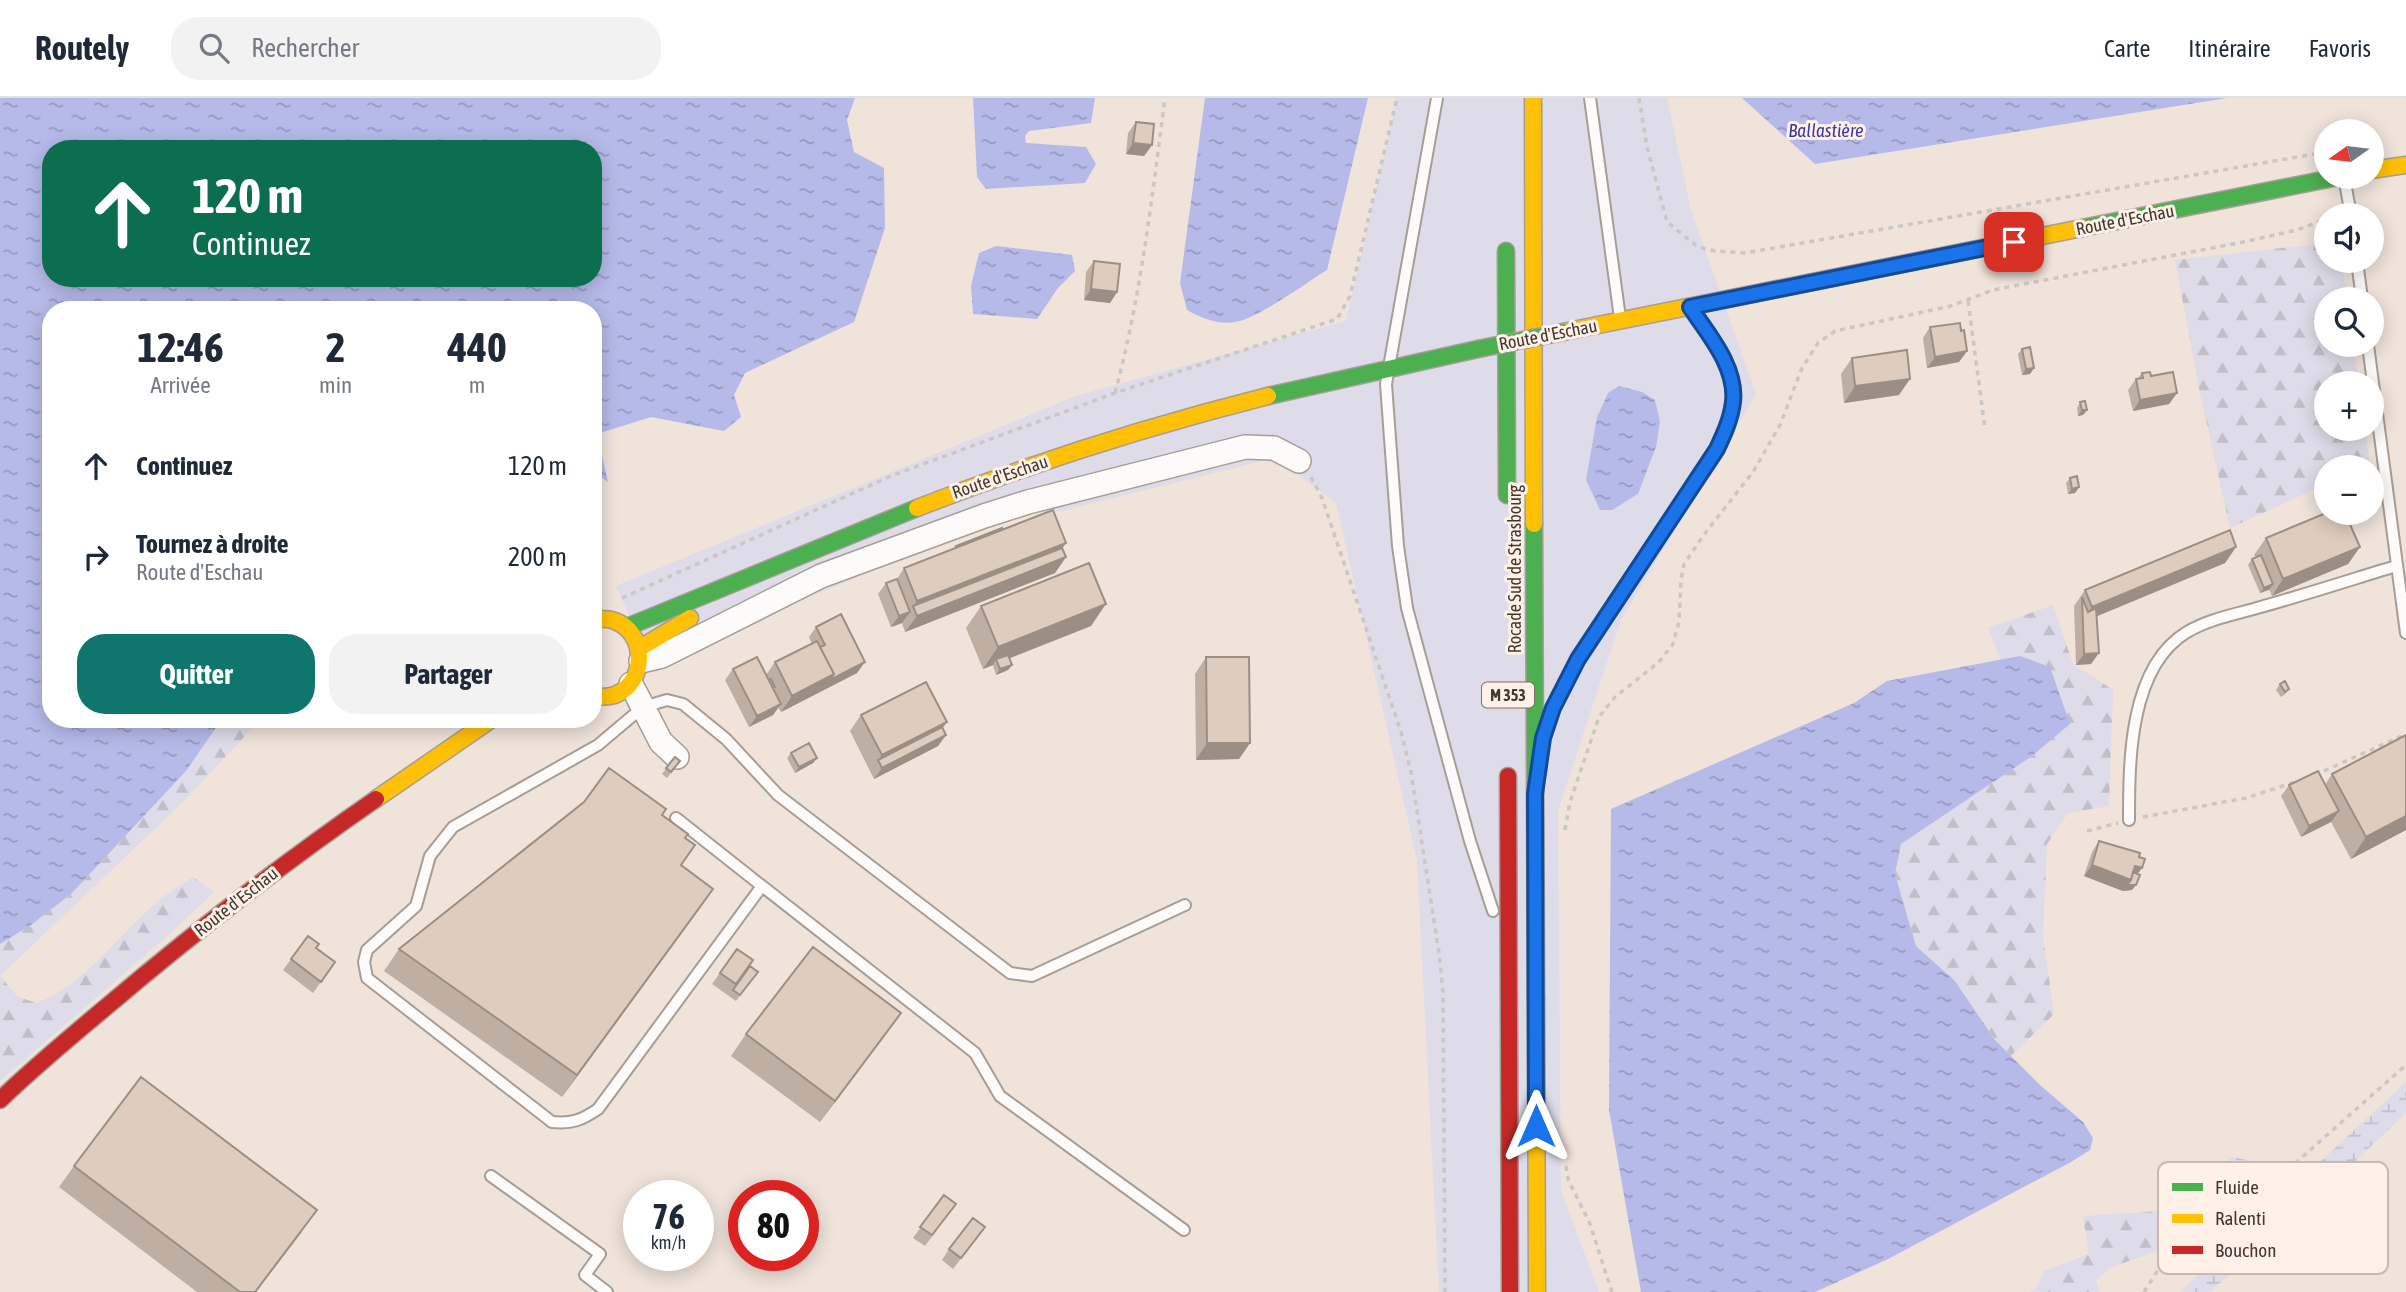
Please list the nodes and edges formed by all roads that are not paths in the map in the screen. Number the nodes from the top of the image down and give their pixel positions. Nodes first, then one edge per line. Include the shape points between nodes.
1 (1437, 98) edge
2 (1532, 98) edge
3 (1590, 98) edge
4 (2406, 165) edge
5 (2384, 168) edge
6 (2314, 182) edge
7 (1506, 234) dead end
8 (1690, 307) junction
9 (1620, 321) junction
10 (2370, 357) edge
11 (1388, 368) junction
12 (1299, 461) road end
13 (1507, 506) dead end
14 (778, 565) junction
15 (2396, 566) junction
16 (602, 617) edge
17 (621, 624) junction
18 (2406, 633) edge
19 (640, 654) junction
20 (631, 684) junction
21 (602, 697) edge
22 (643, 707) junction
23 (481, 728) edge
24 (1508, 756) dead end
25 (677, 757) edge
26 (1535, 794) junction
27 (676, 818) dead end
28 (2129, 820) road end
29 (762, 886) junction
30 (1185, 905) dead end
31 (1508, 964) junction
32 (0, 1100) edge
33 (491, 1176) dead end
34 (1184, 1230) dead end
35 (607, 1292) edge
36 (1510, 1292) edge
37 (1537, 1292) edge

1 - 11 lane
2 - 26 main road, Rocade Sud de Strasbourg / M 353
3 - 9 lane
4 - 5 main road
6 - 8 main road, Route d'Eschau
7 - 13 main road, Rocade Sud de Strasbourg
8 - 9 main road, Route d'Eschau
8 - 26 lane via 1731,374 1734,400 1728,423 1717,449 1578,659 1546,728
9 - 11 main road, Route d'Eschau, bridge
10 - 15 lane
11 - 14 main road, Route d'Eschau via 1188,416 1056,457 929,502
11 - 31 lane via 1385,384 1407,608
12 - 19 street, Route d'Eschau via 1274,448 1245,447 1017,505 821,576 662,656
14 - 17 main road, Route d'Eschau
14 - 19 main road, Route d'Eschau
15 - 18 lane
15 - 28 lane via 2223,616 2183,634 2162,656 2141,702 2131,743
16 - 17 main road
17 - 19 main road via 635,636
19 - 20 main road via 638,674
20 - 21 main road via 621,693
20 - 22 street
22 - 25 street via 661,742
22 - 29 lane via 598,745 453,827 430,856 416,906 368,950 364,962 367,978 552,1122 580,1121 598,1109
22 - 30 lane via 667,700 683,704 726,739 778,794 1010,973 1032,976
23 - 32 main road, Route d'Eschau via 282,865 147,972
24 - 31 main road
26 - 37 main road, Rocade Sud de Strasbourg / M 353
27 - 29 lane
29 - 34 lane via 975,1052 1000,1096
31 - 36 main road
33 - 35 lane via 600,1254 585,1275

